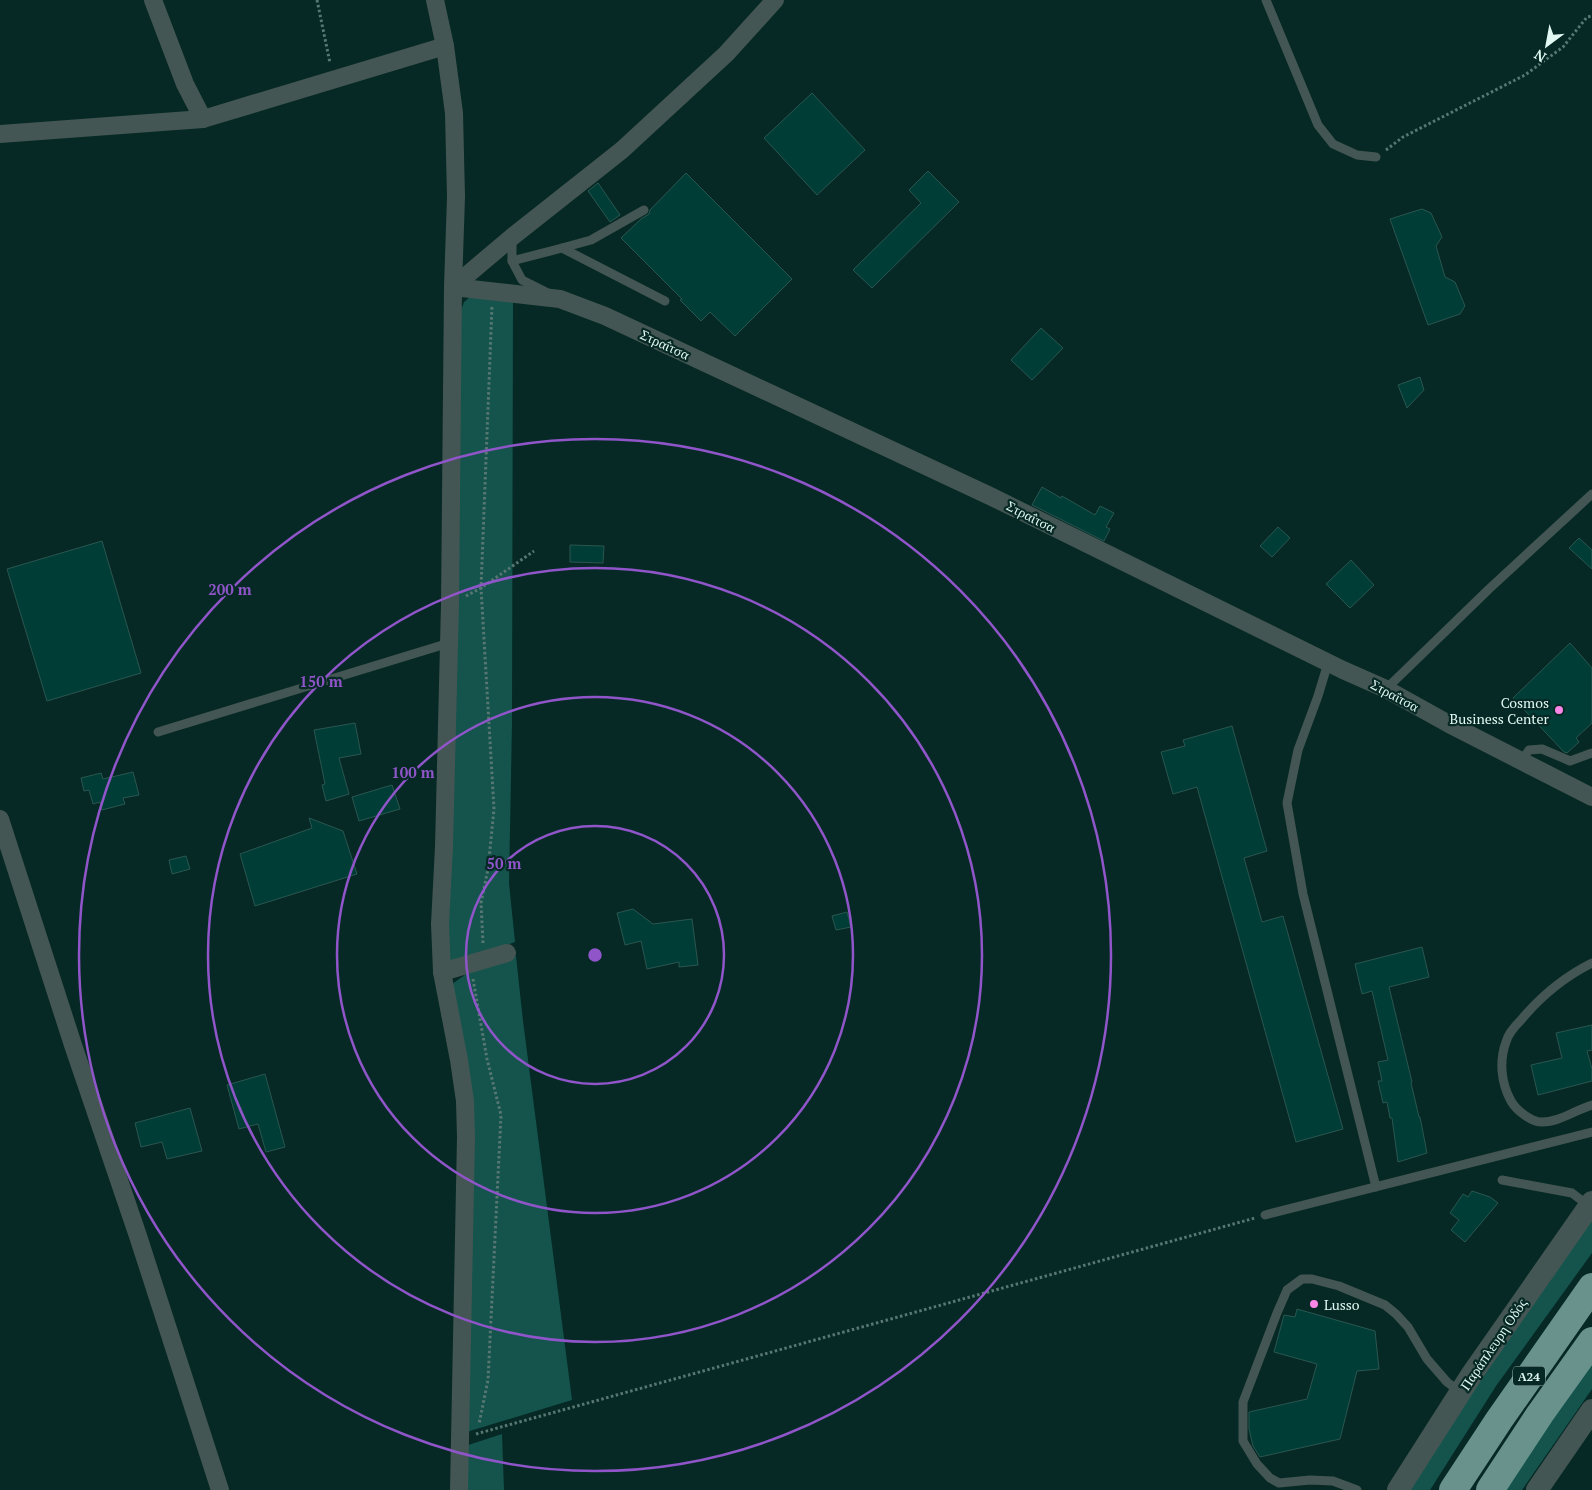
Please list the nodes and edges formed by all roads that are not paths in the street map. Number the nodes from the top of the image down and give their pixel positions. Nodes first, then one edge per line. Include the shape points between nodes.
1 (153, 0) edge
2 (435, 0) edge
3 (774, 0) edge
4 (1266, 0) edge
5 (446, 46) junction
6 (203, 119) junction
7 (0, 134) edge
8 (1376, 157) road end
9 (644, 210) dead end
10 (512, 237) junction
11 (562, 248) junction
12 (512, 261) junction
13 (453, 287) junction
14 (560, 299) junction
15 (665, 301) dead end
16 (1592, 494) edge
17 (449, 643) junction
18 (1328, 663) junction
19 (1386, 689) junction
20 (158, 732) dead end
21 (1592, 753) edge
22 (1522, 760) junction
23 (1592, 797) edge
24 (0, 819) edge
25 (507, 953) dead end
26 (1592, 963) edge
27 (442, 972) junction
28 (1592, 1105) edge
29 (1592, 1132) edge
30 (1502, 1180) dead end
31 (1376, 1187) junction
32 (1590, 1204) edge
33 (1265, 1215) road end
34 (1592, 1287) edge
35 (1592, 1341) edge
36 (1460, 1392) junction
37 (1592, 1410) edge
38 (220, 1490) edge
39 (459, 1490) edge
40 (1357, 1490) edge
41 (1398, 1490) edge
42 (1453, 1490) edge
43 (1490, 1490) edge
44 (1537, 1490) edge

1 - 6 street via 185,84
2 - 5 street
3 - 10 street via 726,54 622,150
4 - 8 lane via 1318,125 1334,144 1357,155
5 - 6 street
5 - 13 street via 454,113
6 - 7 street
9 - 11 lane via 591,240
10 - 12 lane
10 - 13 street
11 - 12 lane
11 - 15 lane
12 - 14 lane via 522,280
13 - 14 street, Στραΐτσα
13 - 17 street
14 - 18 street, Στραΐτσα via 605,316 990,496
16 - 19 lane
17 - 20 lane
17 - 27 street via 440,924
18 - 19 street, Στραΐτσα
18 - 31 lane via 1298,750 1287,803 1303,894
19 - 22 street, Στραΐτσα
21 - 22 lane via 1570,761 1542,749 1529,750
22 - 23 street, Στραΐτσα
24 - 38 street
25 - 27 street
26 - 28 lane via 1543,996 1513,1029 1506,1041 1502,1072 1513,1104 1526,1116 1540,1122 1564,1117
27 - 39 street via 465,1101 468,1436
29 - 31 lane
30 - 32 lane via 1572,1193
31 - 33 lane
32 - 36 street, Παράπλευρη Οδός
34 - 42 highway, Α24
35 - 43 highway, Α24
36 - 40 lane via 1427,1359 1408,1327 1385,1305 1312,1279 1302,1279 1287,1290 1243,1402 1243,1441 1257,1464 1279,1483 1333,1481
36 - 41 street, Παράπλευρη Οδός
37 - 44 street

